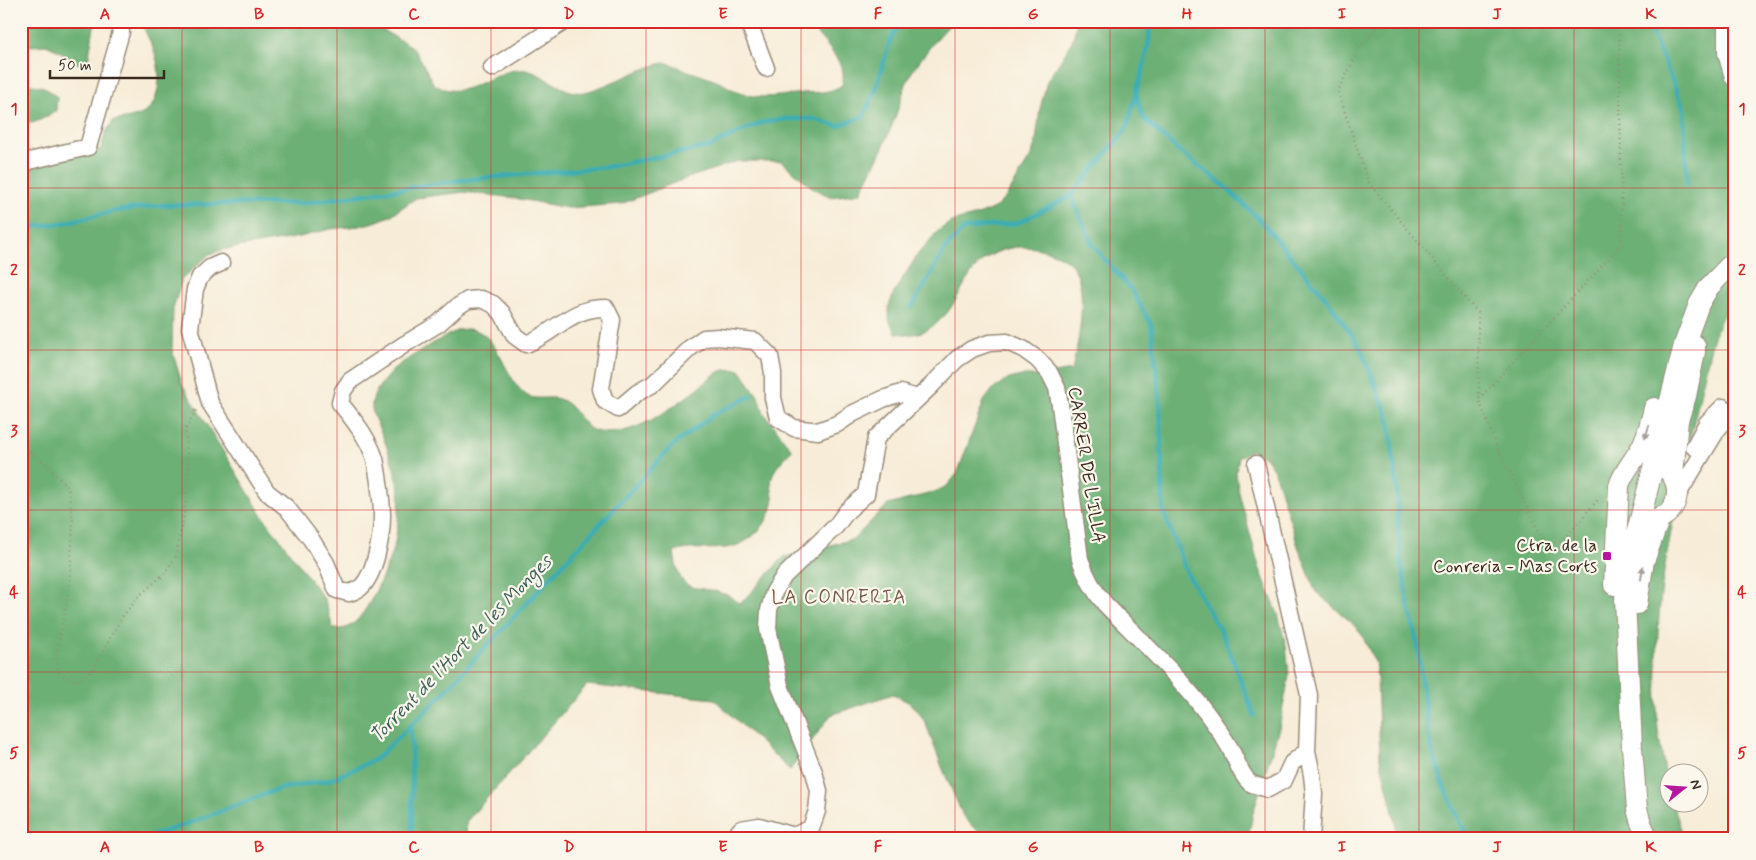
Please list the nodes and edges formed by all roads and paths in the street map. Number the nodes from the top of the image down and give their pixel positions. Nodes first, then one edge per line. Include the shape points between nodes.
1 (118, 21) edge
2 (565, 21) edge
3 (748, 21) edge
4 (1383, 21) edge
5 (1619, 21) edge
6 (1728, 21) edge
7 (492, 68) dead end
8 (766, 68) dead end
9 (1735, 77) edge
10 (21, 163) edge
11 (1735, 260) edge
12 (221, 263) dead end
13 (1692, 324) junction
14 (1735, 397) edge
15 (918, 398) junction
16 (1479, 400) junction
17 (210, 403) junction
18 (1735, 408) edge
19 (21, 447) edge
20 (1654, 463) junction
21 (1256, 464) dead end
22 (1630, 466) junction
23 (1676, 485) junction
24 (1611, 496) junction
25 (1660, 517) junction
26 (1640, 518) junction
27 (1630, 708) junction
28 (1307, 751) junction
29 (733, 839) edge
30 (1311, 839) edge
31 (1648, 839) edge

1 - 10 street via 121,32 88,147
2 - 7 street
3 - 8 street
4 - 16 path via 1359,50 1338,91 1368,182 1478,313
5 - 16 path via 1622,244
6 - 9 street via 1728,53
11 - 13 street via 1709,287
12 - 17 street via 200,277 195,289 190,328
13 - 20 street
13 -> 22 street via 1670,356 1647,434
13 - 23 street via 1695,352 1678,420
14 - 23 street via 1708,424
15 - 17 street via 901,393 818,431 794,428 778,418 770,356 755,341 718,337 704,338 690,348 653,384 618,409 605,401 601,389 612,320 606,308 581,311 538,340 526,344 515,336 493,304 481,299 468,300 438,324 350,381 343,391 340,404 356,424 374,458 382,516 373,567 360,588 349,593 337,590 319,550 286,508 267,492
15 - 28 street, CARRER DE L'ILLA via 957,358 989,343 1007,342 1037,359 1057,388 1080,559 1094,591 1192,693 1213,720 1251,784 1268,789 1284,780 1292,763
15 - 29 street, CARRER DE L'ILLA via 876,438 866,494 784,576 774,592 769,610 768,629 780,686 820,791 818,810 811,828 794,836 759,826 741,829
16 - 24 path via 1497,447 1547,548 1566,537
17 - 19 path via 197,407 185,430 189,470 176,558 122,617 92,670 76,681 59,673 56,658 70,582 74,522 68,488 49,467
18 - 23 street
20 - 22 street
20 - 23 street via 1662,466
20 - 26 street
21 - 28 street via 1310,694
22 - 24 street
23 - 25 street via 1674,506
24 - 26 street
24 - 27 street via 1614,632 1618,674
25 - 26 street
27 -> 25 street via 1639,669 1637,604 1644,561
26 - 27 street via 1628,567 1625,600
27 - 31 street via 1637,809
28 - 30 street via 1314,794

